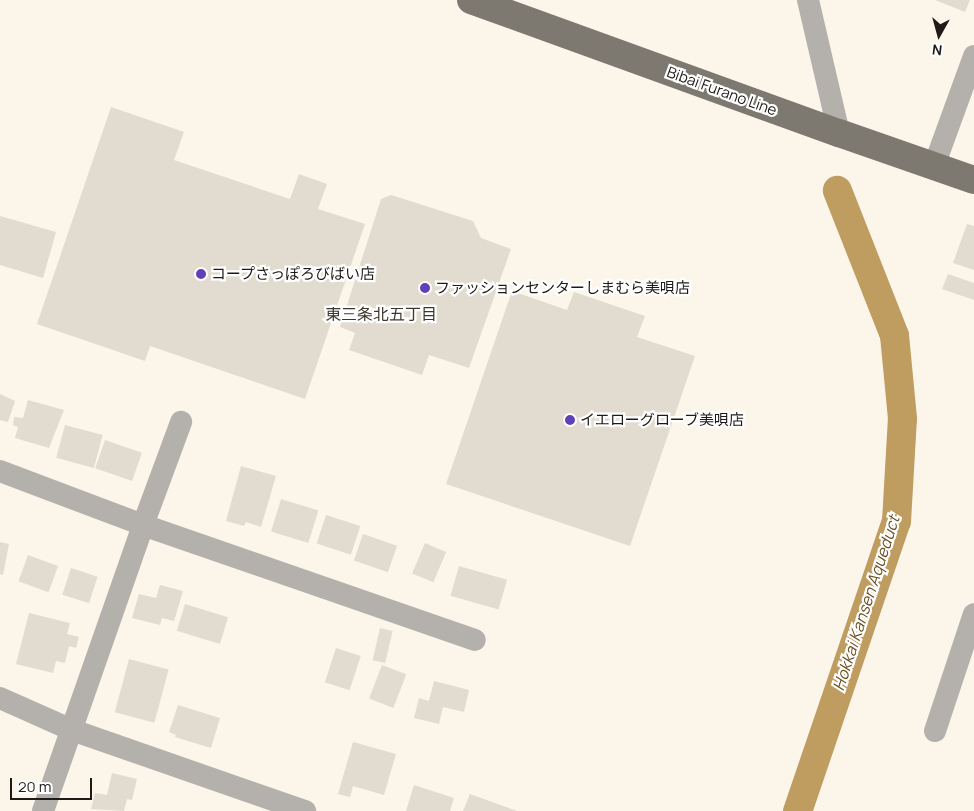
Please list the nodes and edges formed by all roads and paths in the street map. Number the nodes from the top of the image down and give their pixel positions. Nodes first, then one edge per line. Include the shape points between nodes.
1 (471, 0) edge
2 (808, 0) edge
3 (974, 56) edge
4 (838, 133) junction
5 (934, 166) junction
6 (974, 180) edge
7 (181, 422) dead end
8 (0, 471) edge
9 (142, 525) junction
10 (974, 614) edge
11 (474, 640) dead end
12 (0, 698) edge
13 (72, 730) junction
14 (935, 731) dead end
15 (43, 811) edge
16 (305, 811) edge

1 - 4 main road, Bibai Furano Line
2 - 4 street
3 - 5 street
4 - 5 main road, Bibai Furano Line
5 - 6 main road, Bibai Furano Line
7 - 9 street
8 - 9 street
9 - 11 street
9 - 13 street
10 - 14 street
12 - 13 street
13 - 15 street
13 - 16 street

